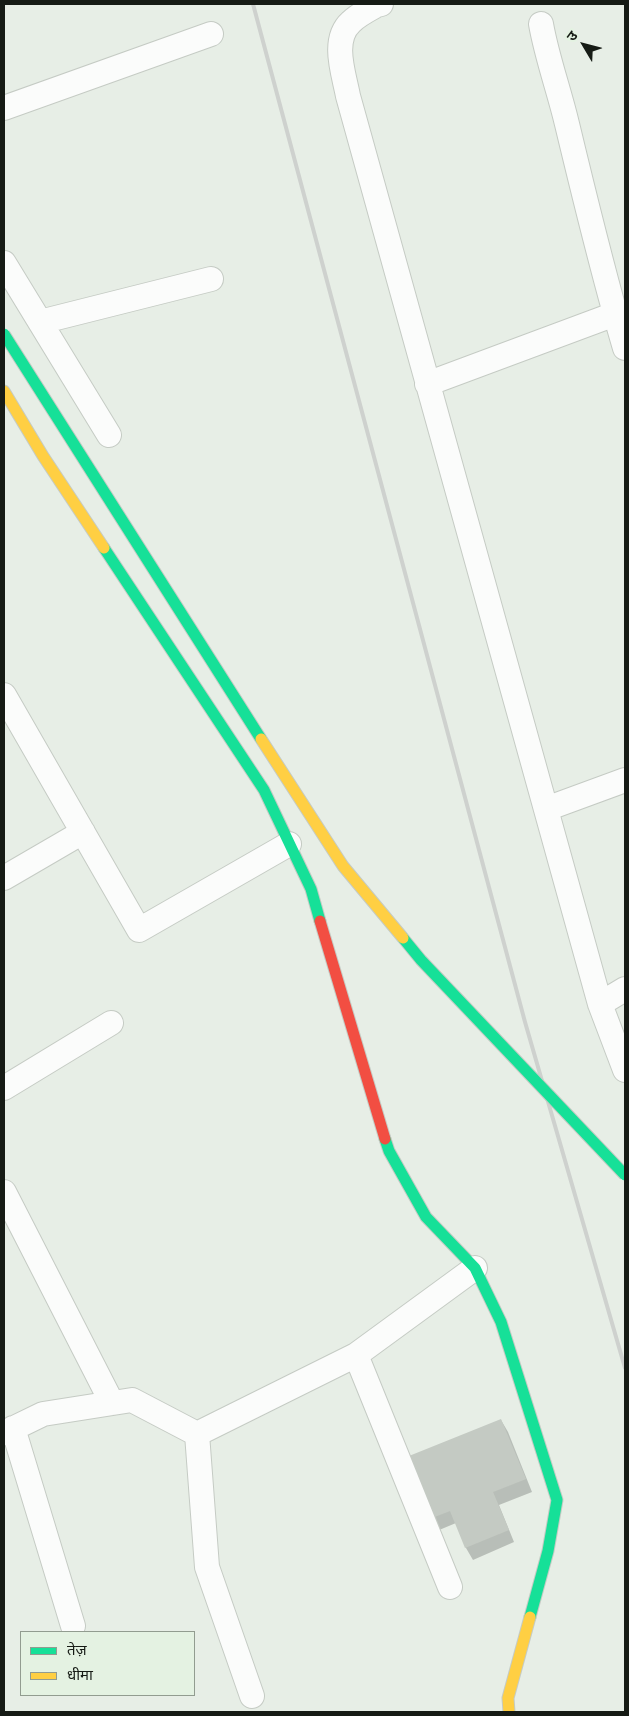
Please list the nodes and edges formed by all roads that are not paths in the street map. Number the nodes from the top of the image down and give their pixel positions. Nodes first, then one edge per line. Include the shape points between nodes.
1 (381, 4) edge
2 (347, 13) edge
3 (541, 24) dead end
4 (211, 34) dead end
5 (4, 108) edge
6 (4, 263) edge
7 (211, 279) dead end
8 (615, 314) junction
9 (40, 322) junction
10 (4, 334) edge
11 (625, 348) edge
12 (427, 384) junction
13 (4, 391) edge
14 (109, 435) dead end
15 (4, 695) edge
16 (625, 780) edge
17 (546, 809) junction
18 (83, 832) junction
19 (289, 844) junction
20 (4, 878) edge
21 (625, 989) edge
22 (600, 1004) junction
23 (110, 1023) dead end
24 (625, 1070) edge
25 (4, 1088) edge
26 (625, 1175) edge
27 (4, 1192) edge
28 (475, 1268) junction
29 (356, 1355) junction
30 (112, 1403) junction
31 (9, 1431) edge
32 (197, 1434) junction
33 (450, 1587) dead end
34 (73, 1626) dead end
35 (252, 1696) dead end
36 (509, 1712) edge

1 - 2 street
2 - 12 street via 340,54 348,96
3 - 8 street
4 - 5 street
6 - 9 street
7 - 9 street
8 - 11 street
8 - 12 street
9 - 14 street
10 - 26 street, bridge via 343,866 422,960
12 - 17 street
13 - 19 street via 43,456 264,790
15 - 18 street
16 - 17 street
17 - 22 street
18 - 19 street via 139,930
18 - 20 street
19 - 28 street via 311,889 389,1151 426,1217
21 - 22 street
22 - 24 street
23 - 25 street
27 - 30 street
28 - 29 street
28 - 36 street via 500,1322 556,1500 548,1551 508,1698
29 - 32 street
29 - 33 street
30 - 31 street via 43,1414
30 - 32 street via 132,1400
31 - 34 street
32 - 35 street via 207,1567

